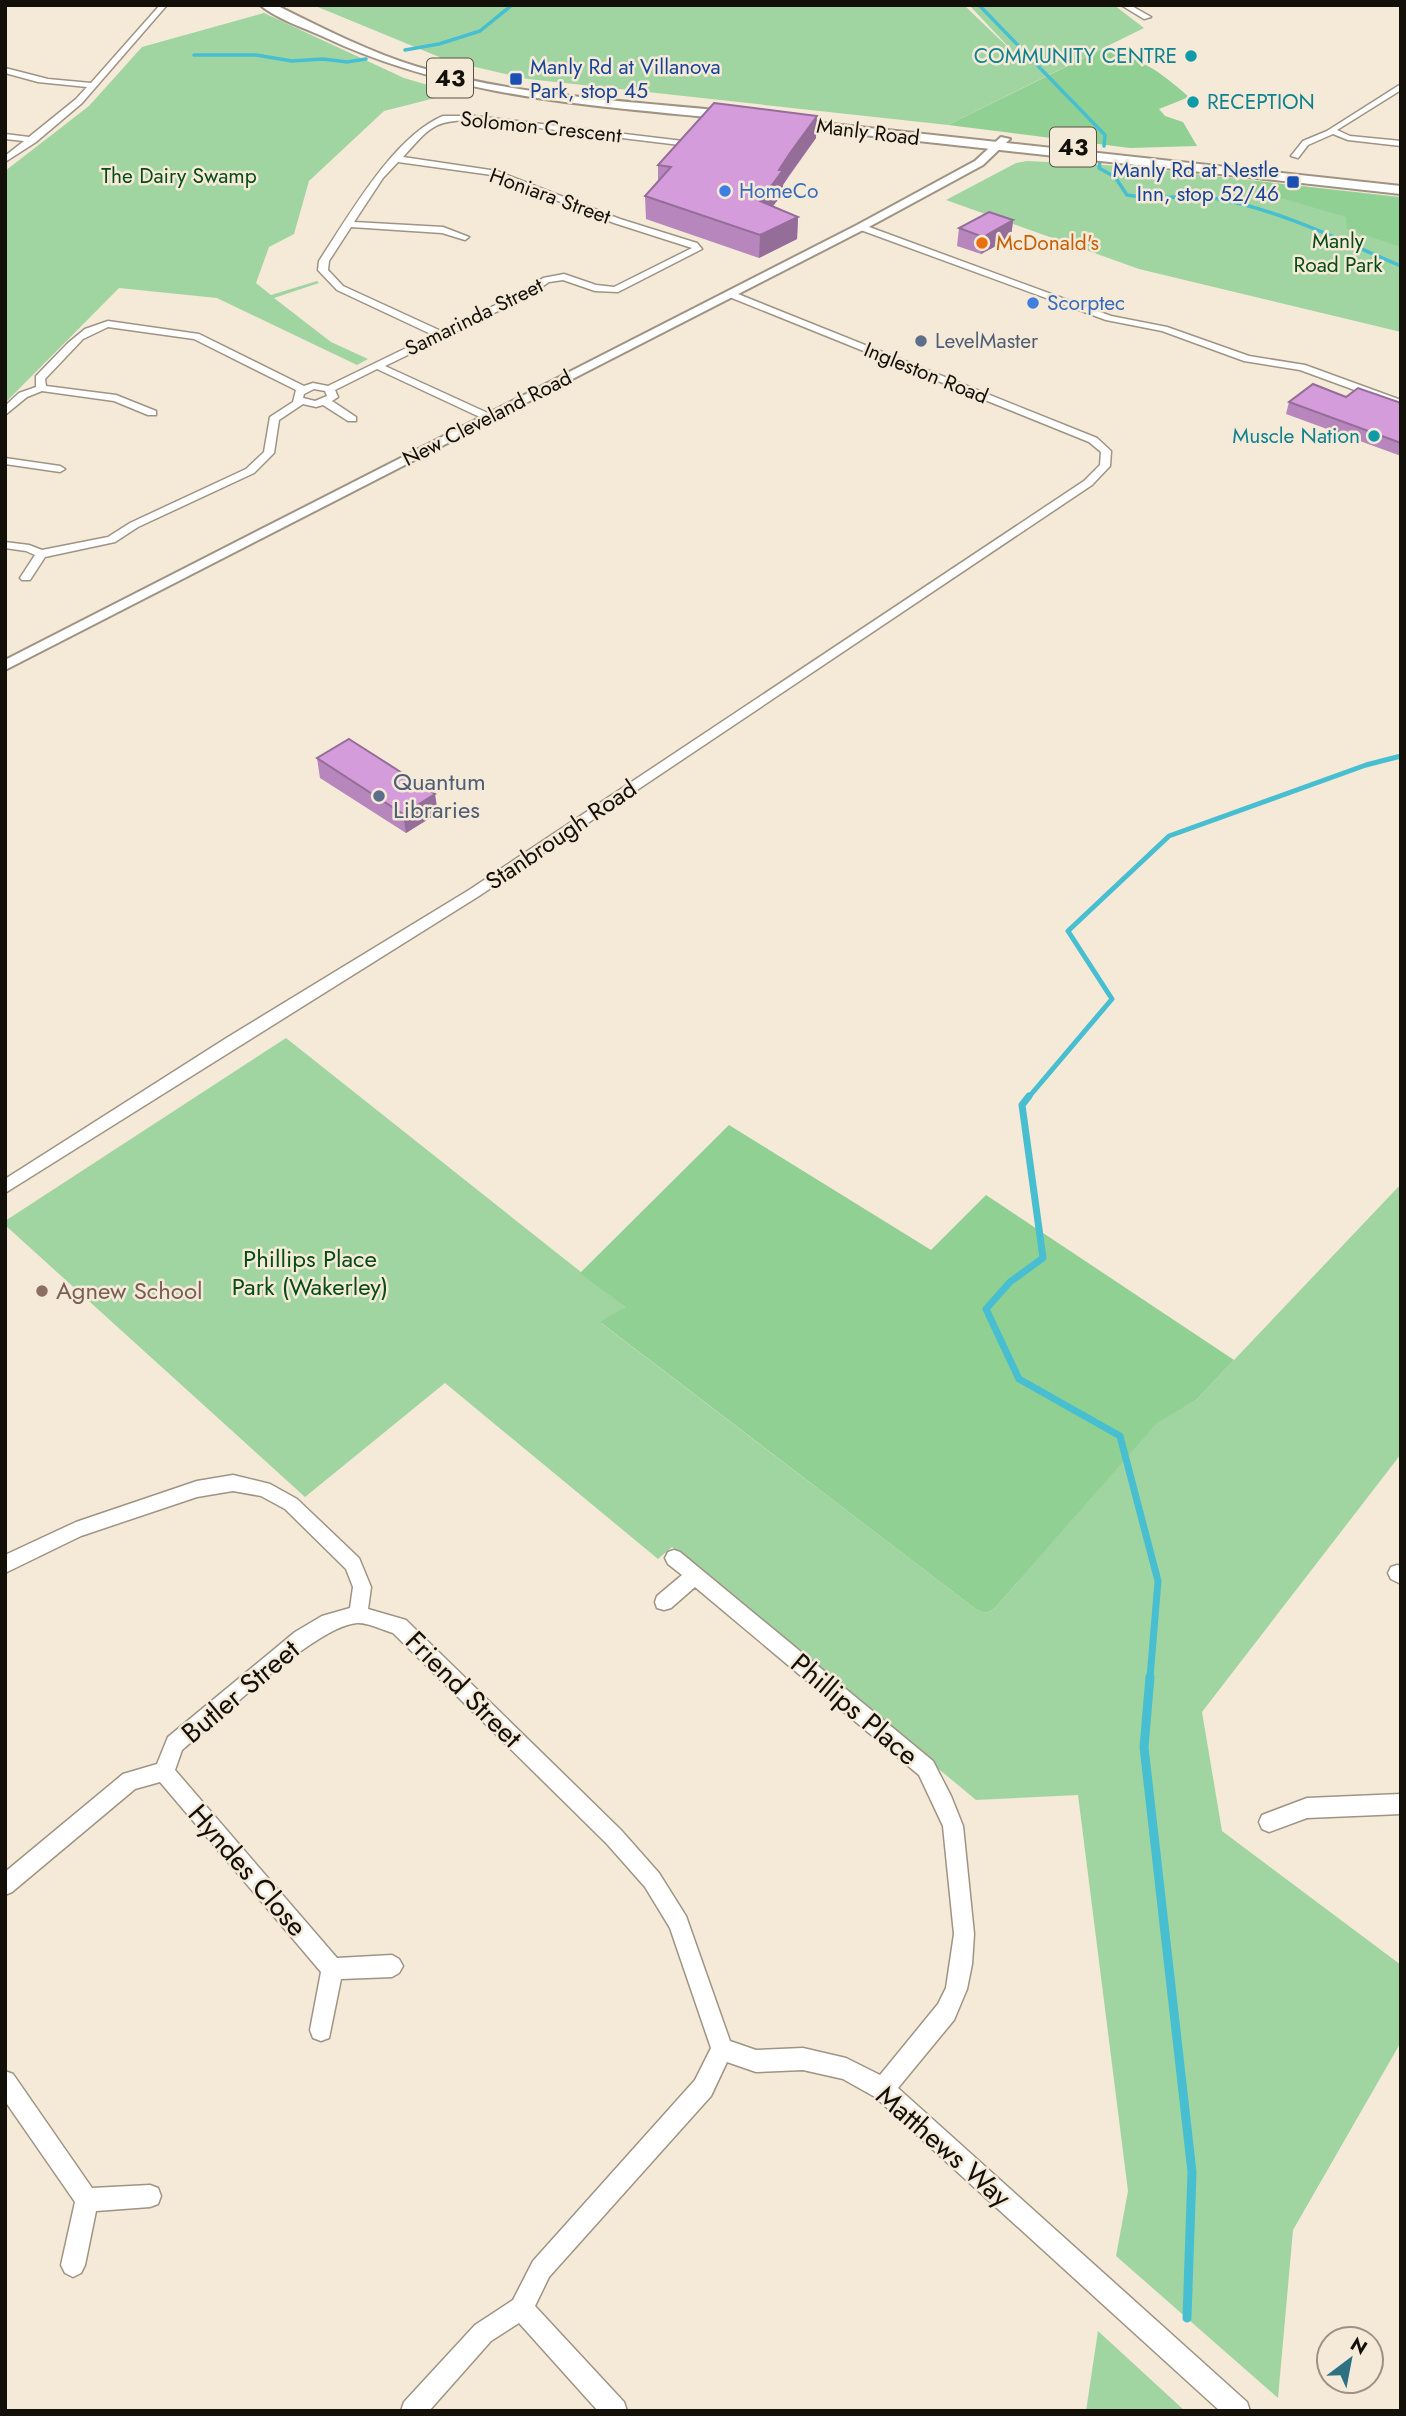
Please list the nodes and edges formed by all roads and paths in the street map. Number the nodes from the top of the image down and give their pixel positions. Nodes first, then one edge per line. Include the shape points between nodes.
1 (164, 5) edge
2 (266, 5) edge
3 (289, 5) edge
4 (1124, 5) edge
5 (1147, 17) dead end
6 (5, 70) edge
7 (93, 85) junction
8 (1401, 86) edge
9 (743, 111) edge
10 (763, 118) junction
11 (1332, 132) junction
12 (5, 136) edge
13 (33, 140) junction
14 (680, 143) edge
15 (1401, 144) edge
16 (973, 145) junction
17 (1003, 145) junction
18 (1295, 156) dead end
19 (397, 159) junction
20 (5, 160) edge
21 (969, 169) junction
22 (1401, 183) edge
23 (1401, 190) edge
24 (349, 223) junction
25 (861, 227) junction
26 (465, 237) dead end
27 (697, 249) joint
28 (730, 294) junction
29 (441, 334) junction
30 (376, 365) junction
31 (41, 388) junction
32 (302, 389) junction
33 (330, 389) junction
34 (300, 402) junction
35 (326, 402) junction
36 (1401, 404) edge
37 (5, 412) edge
38 (152, 413) dead end
39 (488, 417) junction
40 (352, 419) dead end
41 (5, 461) edge
42 (1105, 466) joint
43 (60, 469) dead end
44 (5, 545) edge
45 (41, 554) junction
46 (26, 578) dead end
47 (5, 666) edge
48 (5, 1187) edge
49 (674, 1558) dead end
50 (5, 1565) edge
51 (694, 1576) junction
52 (664, 1602) dead end
53 (358, 1614) junction
54 (164, 1772) junction
55 (1401, 1804) edge
56 (1269, 1822) dead end
57 (5, 1885) edge
58 (392, 1966) dead end
59 (332, 1969) junction
60 (321, 2030) dead end
61 (722, 2049) junction
62 (5, 2082) edge
63 (883, 2089) junction
64 (150, 2196) dead end
65 (88, 2200) junction
66 (73, 2265) dead end
67 (521, 2308) junction
68 (413, 2411) edge
69 (615, 2411) edge
70 (1238, 2411) edge

1 - 7 street
2 - 10 main road, Manly Road / 43 via 382,58 450,79 541,95
3 - 9 main road, 43 via 389,50 483,78
4 - 5 street
6 - 7 street via 48,84
7 - 13 street
8 - 11 street via 1333,127
10 - 16 main road, Manly Road / 43
10 - 17 main road, Manly Road / 43
11 - 15 street
11 - 18 street via 1297,149
12 - 13 street
13 - 20 street
14 - 19 street, Solomon Crescent via 455,117 429,125
16 - 17 main road, Manly Road / 43
16 - 21 street via 976,152
17 - 21 street, New Cleveland Road via 1001,156 987,166
17 - 22 main road, Manly Road / 43
17 - 23 main road, Manly Road / 43
19 - 24 street, Solomon Crescent
19 - 27 street, Honiara Street via 494,173
21 - 25 street, New Cleveland Road
24 - 26 street via 443,230
24 - 29 street, Solomon Crescent via 324,261 329,279
25 - 28 street, New Cleveland Road
25 - 36 street via 1109,318 1164,329 1247,359 1302,367
27 - 29 street, Samarinda Street via 615,290 554,278
28 - 39 street, New Cleveland Road
28 - 42 street, Ingleston Road via 1093,440 1106,451
29 - 30 street, Samarinda Street
30 - 33 street, Samarinda Street
30 - 39 street
31 - 32 street via 40,378 87,332 108,324 196,336
31 - 37 street via 23,395
31 - 38 street via 117,398
32 - 33 street, Samarinda Street
32 - 34 street via 296,394
33 - 35 street via 333,397
34 - 35 street
34 - 45 street via 274,419 269,453 250,471 111,540
35 - 40 street
39 - 47 street, New Cleveland Road
41 - 43 street
42 - 48 street, Stanbrough Road via 1088,483 474,892
44 - 45 street
45 - 46 street
49 - 51 street, Phillips Place
50 - 53 street via 76,1530 197,1489 233,1483 264,1489 291,1504 353,1564 362,1587
51 - 52 street
51 - 63 street, Phillips Place via 926,1768 953,1826 964,1934 956,1989 946,2012
53 - 54 street, Butler Street via 329,1622 302,1638 175,1744
53 - 61 street, Friend Street via 399,1626 652,1880 679,1923
54 - 57 street via 130,1781
54 - 59 street, Hyndes Close
55 - 56 street via 1307,1808
58 - 59 street
59 - 60 street
61 - 63 street, Matthews Way via 756,2061 803,2059 846,2069
61 - 67 street via 702,2088 541,2269
62 - 65 street
63 - 70 street, Matthews Way
64 - 65 street
65 - 66 street
67 - 68 street via 483,2333
67 - 69 street

